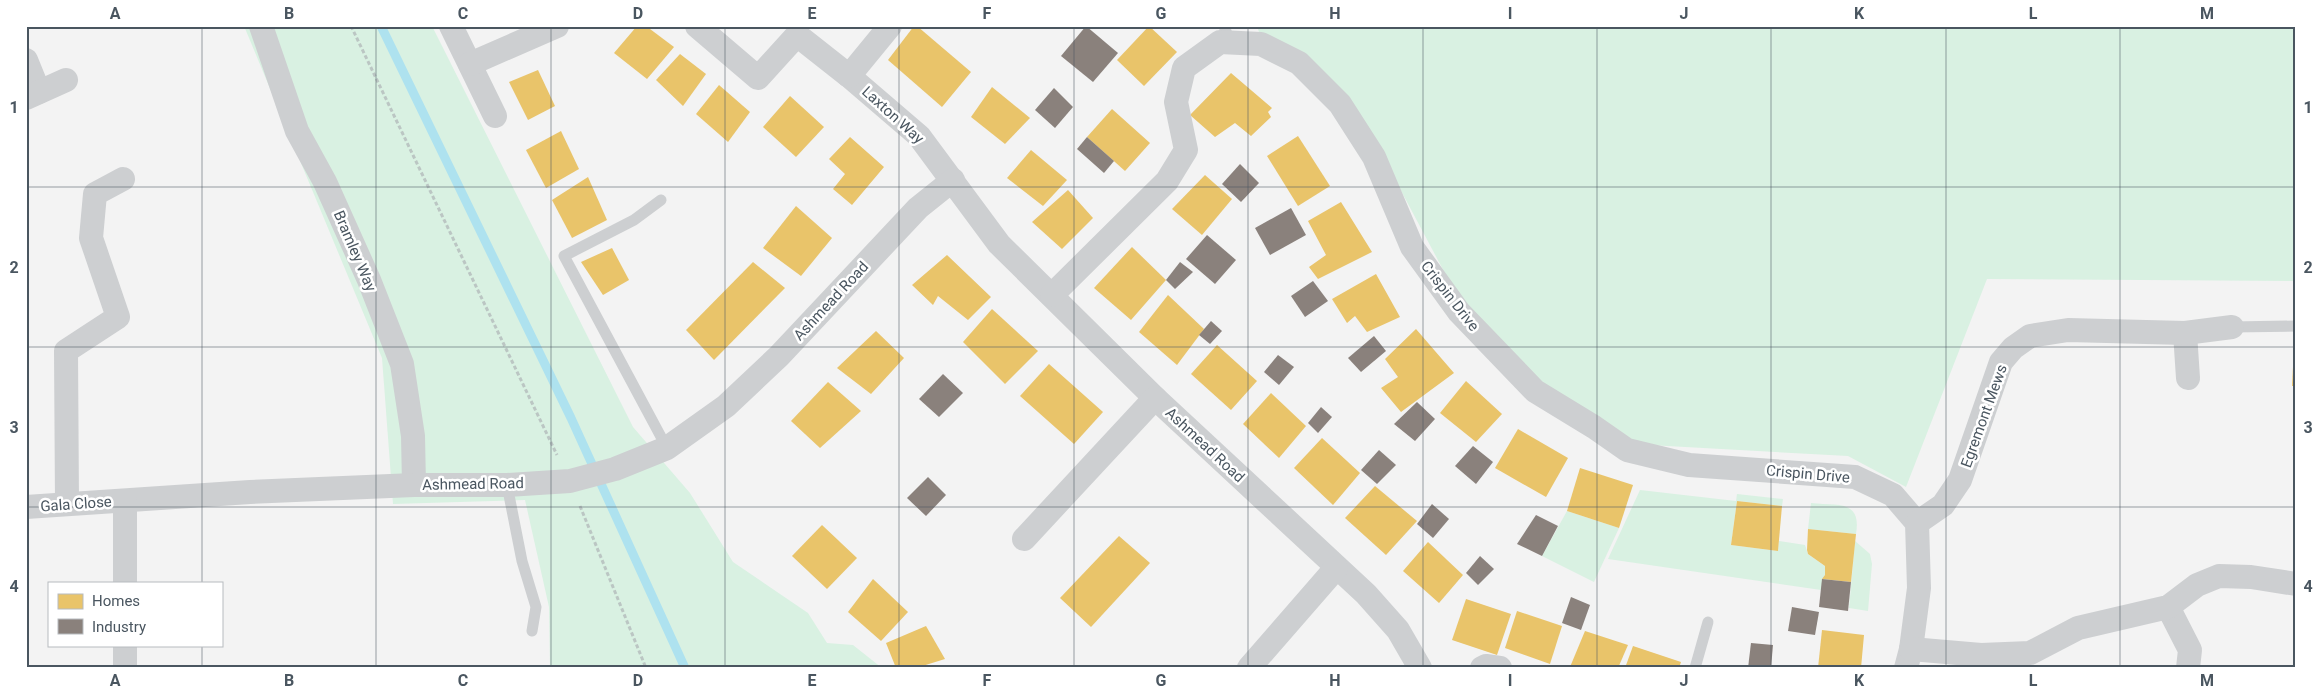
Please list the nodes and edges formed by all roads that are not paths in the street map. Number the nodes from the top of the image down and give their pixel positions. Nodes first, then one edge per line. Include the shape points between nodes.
1 (261, 26) edge
2 (451, 26) edge
3 (557, 26) edge
4 (697, 26) edge
5 (890, 26) edge
6 (796, 31) edge
7 (1227, 34) edge
8 (26, 60) edge
9 (470, 64) junction
10 (849, 76) junction
11 (66, 80) dead end
12 (33, 95) edge
13 (495, 116) dead end
14 (123, 179) dead end
15 (953, 180) junction
16 (661, 200) dead end
17 (1052, 295) junction
18 (2296, 326) edge
19 (2232, 327) joint
20 (2185, 333) junction
21 (2188, 378) dead end
22 (1155, 398) junction
23 (667, 448) junction
24 (414, 484) junction
25 (508, 485) junction
26 (125, 500) junction
27 (67, 504) junction
28 (26, 507) edge
29 (1917, 523) junction
30 (1024, 539) dead end
31 (1336, 568) junction
32 (125, 582) edge
33 (2296, 584) edge
34 (2168, 607) junction
35 (1708, 622) dead end
36 (532, 631) dead end
37 (124, 646) edge
38 (1908, 658) edge
39 (125, 668) edge
40 (1249, 668) edge
41 (1420, 668) edge
42 (1482, 668) edge
43 (1500, 668) edge
44 (1695, 668) edge
45 (2188, 668) edge

1 - 24 street, Bramley Way via 297,131 325,182 402,364 413,436
2 - 9 street
3 - 9 street
4 - 6 street, Laxton Way via 758,78
5 - 10 street, Laxton Way
6 - 10 street, Laxton Way
7 - 17 street, Crispin Drive via 1184,68 1176,102 1186,150 1167,181
7 - 29 street, Crispin Drive via 1261,44 1299,63 1340,104 1374,157 1412,247 1459,312 1535,391 1627,450 1689,464 1855,477 1893,495
8 - 12 street
9 - 13 street
10 - 15 street, Laxton Way via 919,136
11 - 12 street
14 - 27 street via 95,194 91,238 118,318 66,351
15 - 17 street, Ashmead Road via 999,244
15 - 23 street, Ashmead Road via 918,208 779,356 726,406
16 - 23 lane via 634,220 564,256
17 - 22 street, Ashmead Road
18 - 19 lane
19 - 20 street, Egremont Mews
20 - 21 street
20 - 29 street, Egremont Mews via 2068,330 2030,336 2012,348 2001,362 1993,382 1960,480 1943,505
22 - 30 street
22 - 31 street, Ashmead Road
23 - 25 street, Ashmead Road via 611,470 576,479
24 - 25 street, Ashmead Road
24 - 26 street, Ashmead Road
25 - 36 lane via 522,561 536,607
26 - 27 street, Gala Close
26 - 32 street
27 - 28 street, Gala Close
29 - 38 street via 1919,588
31 - 40 street
31 - 41 street, Ashmead Road via 1366,594 1398,630
33 - 34 street via 2219,576 2197,585
34 - 38 street via 2078,628 2030,653
34 - 45 street via 2190,650
35 - 44 lane
37 - 39 street
42 - 43 street

